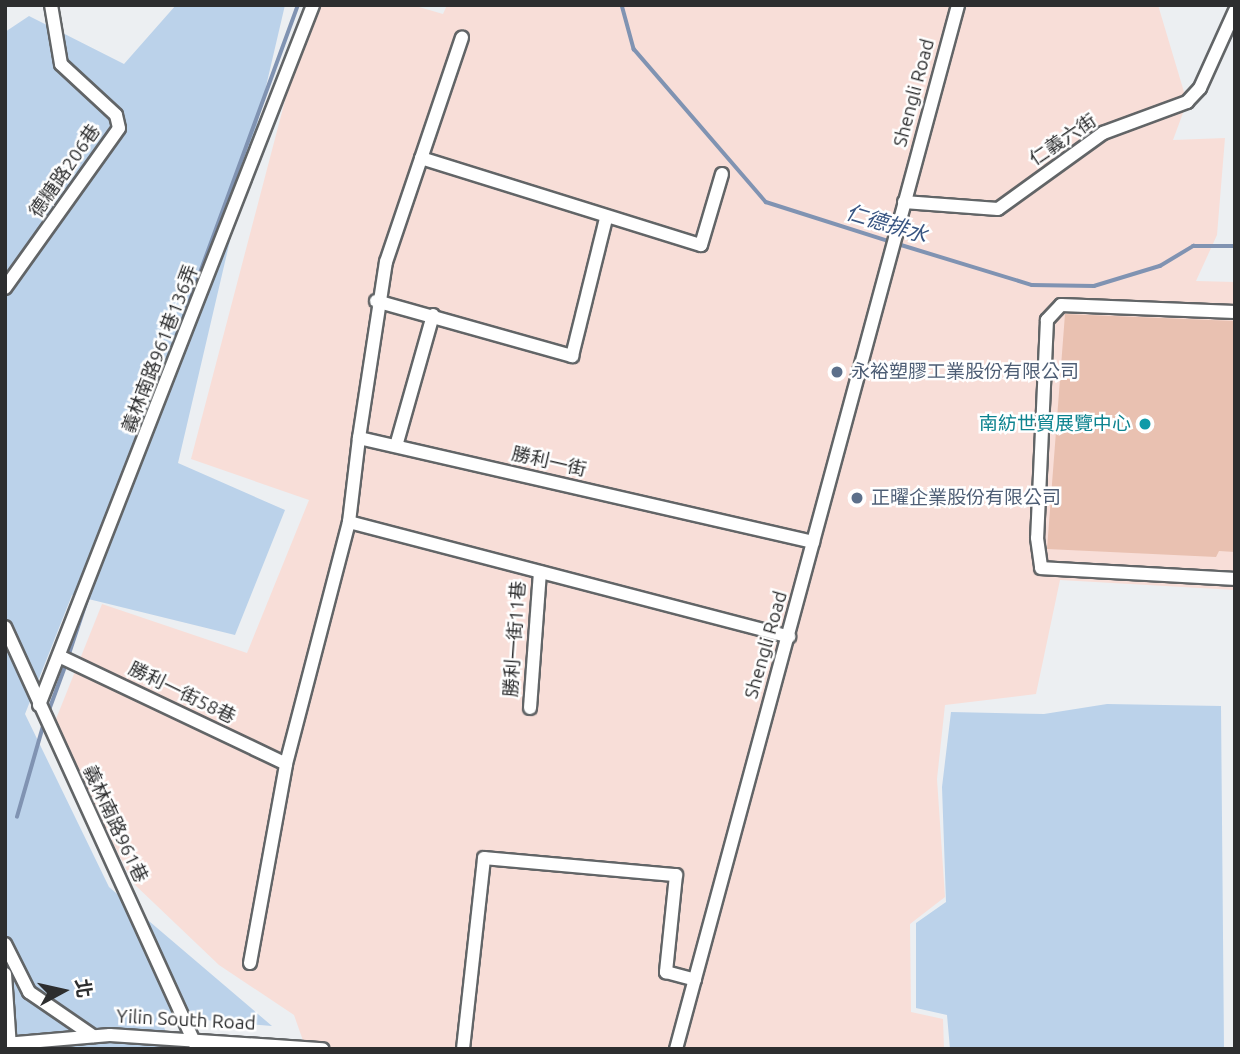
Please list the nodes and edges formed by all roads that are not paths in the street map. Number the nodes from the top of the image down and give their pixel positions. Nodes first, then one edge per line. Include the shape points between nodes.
1 (51, 5) edge
2 (313, 5) edge
3 (958, 5) edge
4 (1235, 12) edge
5 (463, 38) dead end
6 (421, 158) junction
7 (722, 174) dead end
8 (904, 202) junction
9 (606, 219) junction
10 (5, 288) edge
11 (376, 301) junction
12 (1235, 312) edge
13 (433, 315) junction
14 (359, 439) junction
15 (396, 446) junction
16 (349, 522) junction
17 (813, 542) junction
18 (540, 572) junction
19 (1235, 579) edge
20 (5, 627) edge
21 (789, 637) junction
22 (65, 659) junction
23 (39, 705) junction
24 (530, 708) dead end
25 (286, 764) junction
26 (5, 944) edge
27 (250, 963) dead end
28 (5, 974) edge
29 (695, 980) junction
30 (94, 1036) junction
31 (194, 1043) edge
32 (9, 1045) edge
33 (323, 1049) edge
34 (463, 1049) edge
35 (676, 1049) edge

1 - 10 street, 德糖路206巷 via 61,64 116,115 120,128
2 - 22 street, 義林南路961巷136弄
3 - 8 street, Shengli Road
4 - 8 street, 仁義六街 via 1200,88 1187,102 1103,133 998,209
5 - 6 street
6 - 9 street
6 - 11 street
7 - 9 street via 701,245
8 - 17 street, Shengli Road
9 - 13 street via 572,356
11 - 13 street
11 - 14 street
12 - 19 street via 1061,305 1047,320 1037,538 1041,568
13 - 15 street
14 - 15 street, 勝利一街
14 - 16 street
15 - 17 street, 勝利一街
16 - 18 street
16 - 25 street
17 - 21 street, Shengli Road
18 - 21 street
18 - 24 street, 勝利一街11巷
20 - 23 street, 義林南路961巷
21 - 29 street, Shengli Road
22 - 23 street, 義林南路961巷136弄
22 - 25 street, 勝利一街58巷
23 - 31 street, 義林南路961巷
25 - 27 street
26 - 30 street via 29,992
28 - 32 street
29 - 34 street via 666,972 676,875 484,858
29 - 35 street, Shengli Road
30 - 31 street, Yilin South Road
30 - 32 street, Yilin South Road
31 - 33 street, Yilin South Road

